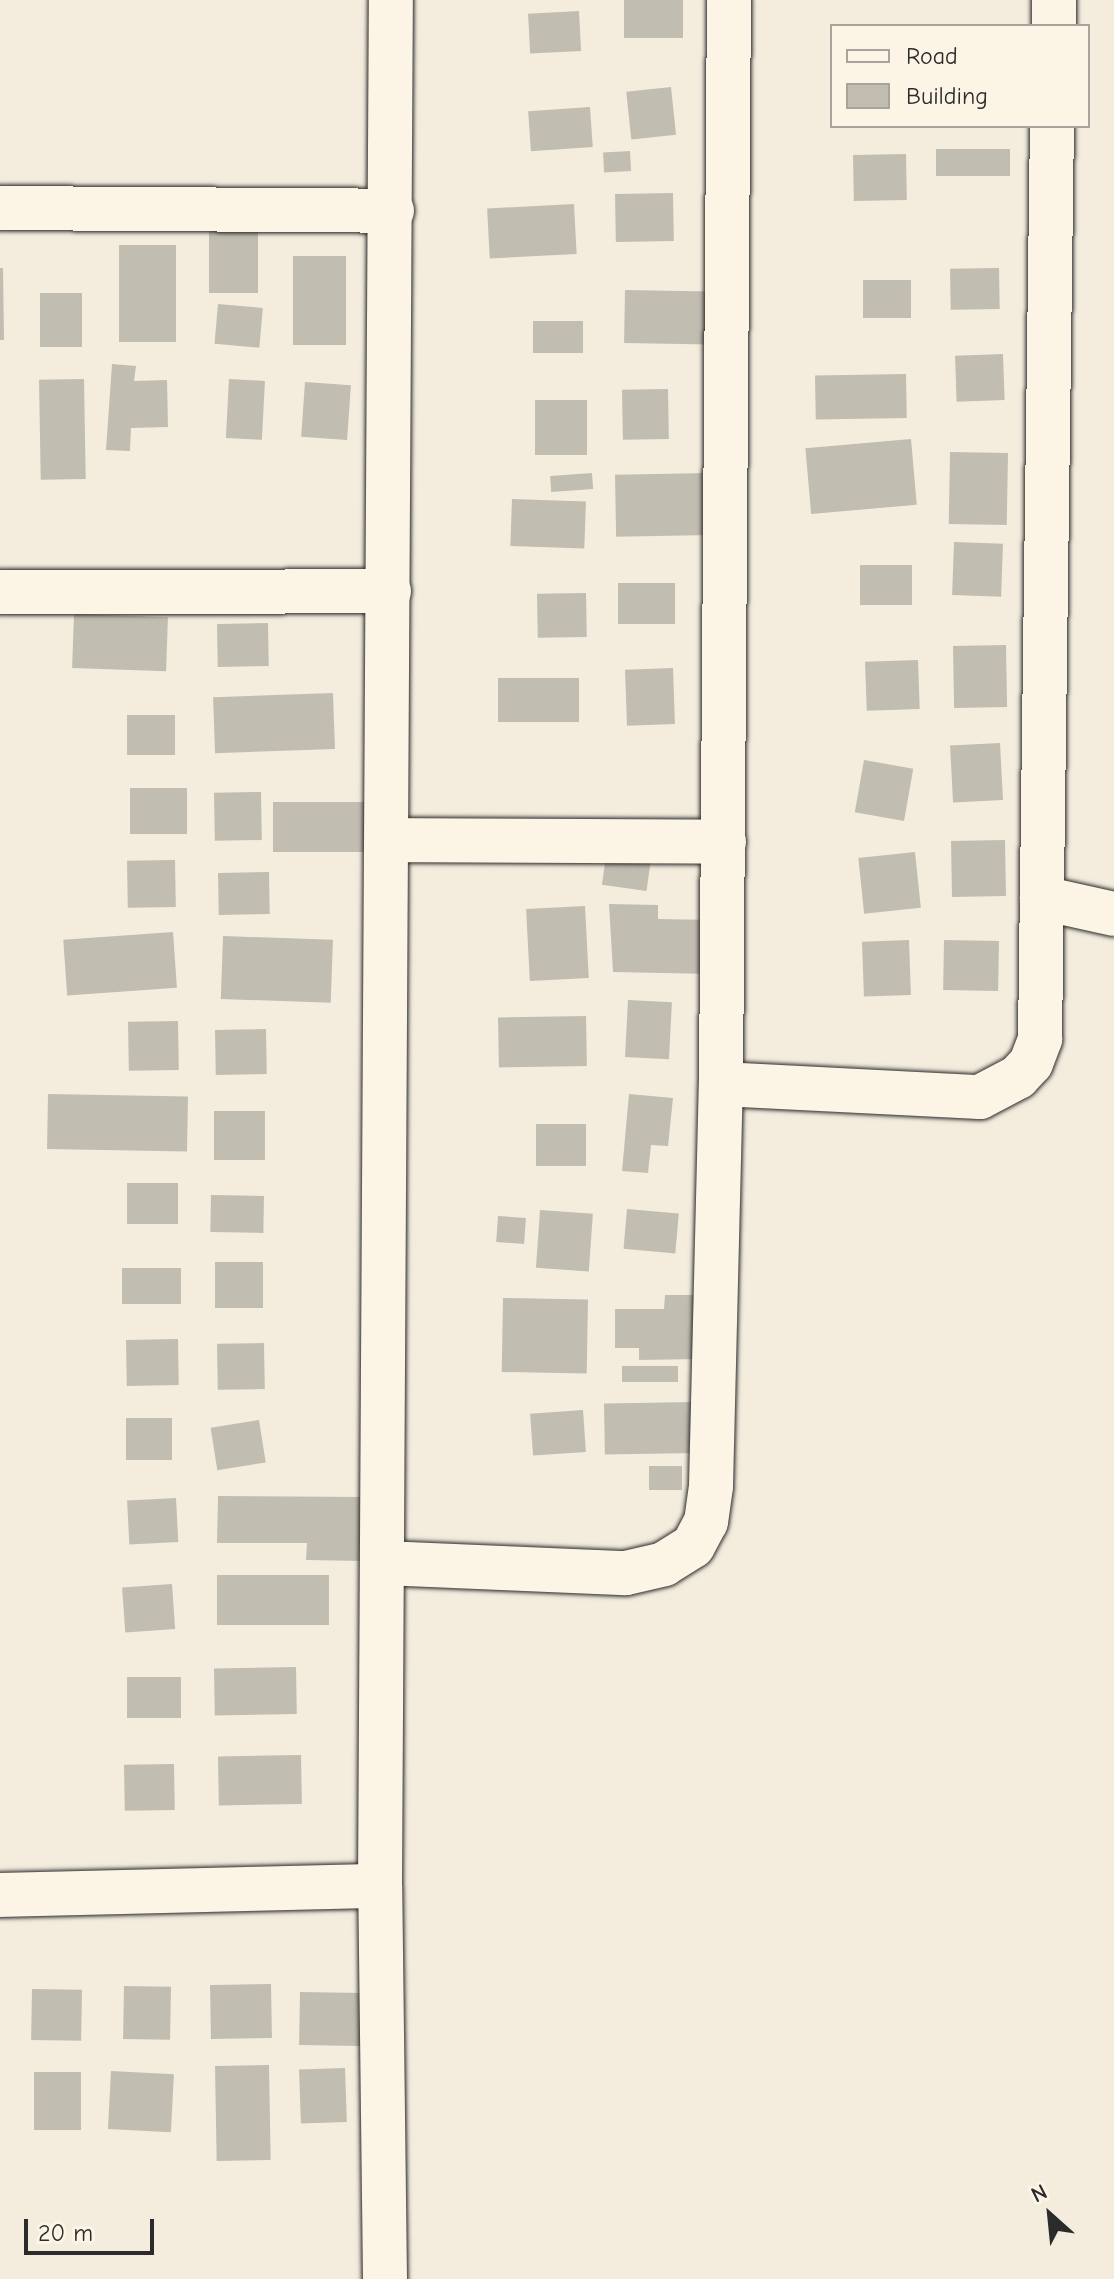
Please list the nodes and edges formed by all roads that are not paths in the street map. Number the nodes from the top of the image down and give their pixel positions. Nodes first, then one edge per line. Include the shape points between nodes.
1 (391, 0) edge
2 (729, 0) edge
3 (1054, 0) edge
4 (1054, 24) edge
5 (1052, 128) edge
6 (0, 208) edge
7 (392, 211) junction
8 (389, 591) junction
9 (0, 592) edge
10 (389, 840) junction
11 (724, 842) junction
12 (1042, 898) junction
13 (1114, 914) edge
14 (721, 1084) junction
15 (383, 1563) junction
16 (380, 1886) junction
17 (0, 1895) edge
18 (385, 2279) edge

1 - 7 street
2 - 11 street
3 - 4 street
5 - 12 street
6 - 7 street
7 - 8 street
8 - 9 street
8 - 10 street
10 - 11 street
10 - 15 street
11 - 14 street
12 - 13 street
12 - 14 street via 1040,1039 1031,1063 999,1089 980,1097
14 - 15 street via 711,1486 706,1522 693,1546 664,1564 626,1573
15 - 16 street
16 - 17 street
16 - 18 street

